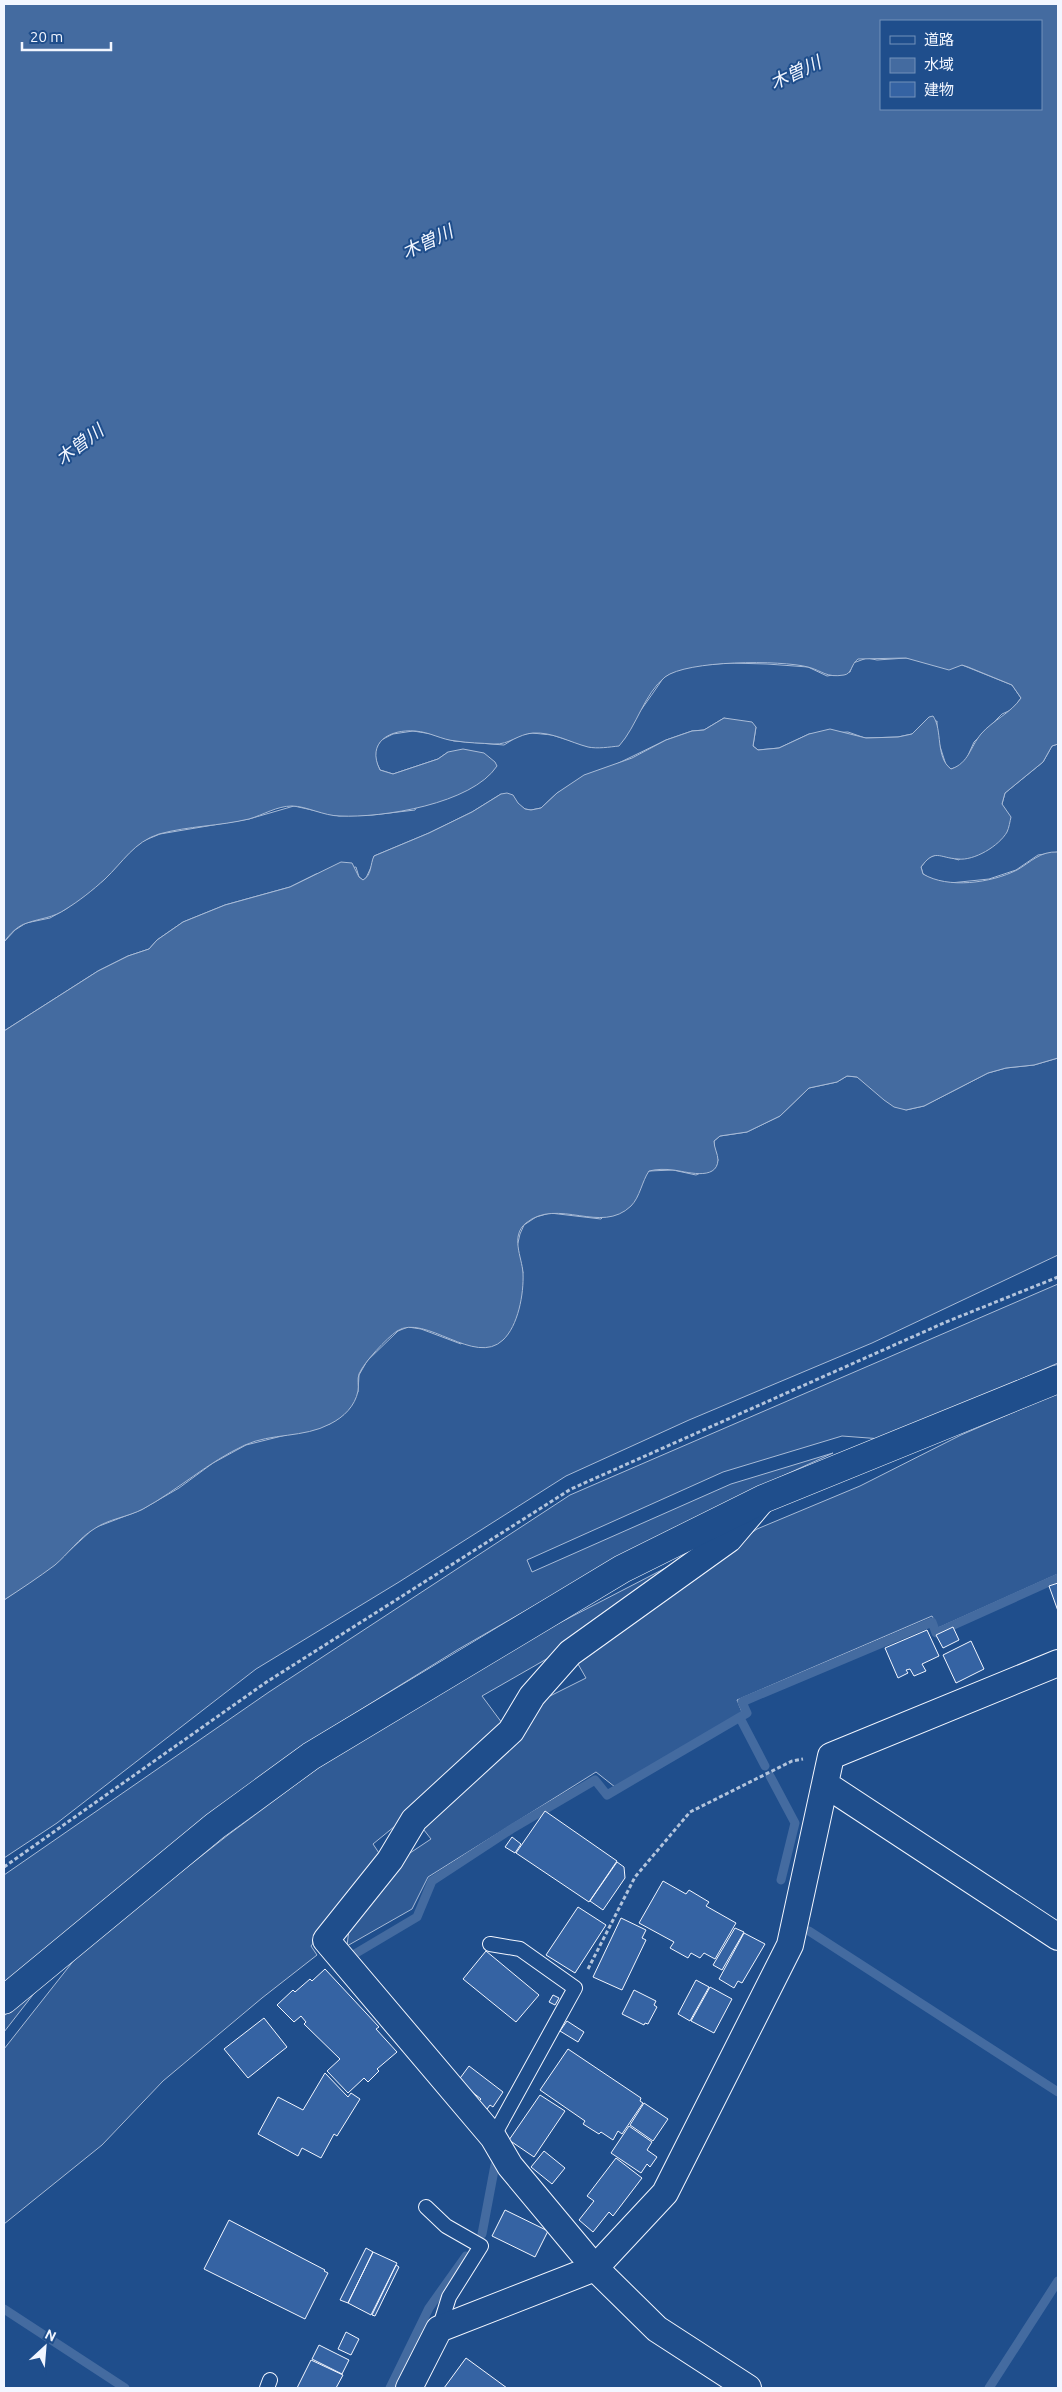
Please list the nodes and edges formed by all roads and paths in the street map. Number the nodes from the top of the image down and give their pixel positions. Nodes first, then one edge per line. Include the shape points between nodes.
1 (1058, 1277) edge
2 (1058, 1379) edge
3 (763, 1499) junction
4 (1058, 1663) edge
5 (831, 1756) junction
6 (825, 1784) junction
7 (4, 1867) edge
8 (1058, 1937) edge
9 (490, 1944) dead end
10 (575, 1988) junction
11 (4, 2000) edge
12 (493, 2137) junction
13 (426, 2208) dead end
14 (595, 2268) junction
15 (439, 2329) junction
16 (409, 2388) edge
17 (748, 2388) edge

1 - 7 path via 946,1322 571,1489 265,1683
2 - 3 street
3 - 11 street via 622,1569 311,1756 215,1826
3 - 12 street via 729,1539 570,1653 532,1696 511,1731 414,1820 390,1860 326,1940
4 - 5 street
5 - 6 street
5 - 10 path via 792,1761 690,1812 636,1877 582,1981
6 - 8 street
6 - 14 street via 790,1945 665,2193
9 - 10 lane via 520,1949
10 - 12 lane
12 - 14 street via 510,2166
13 - 15 lane via 446,2226 482,2246 449,2297
14 - 15 street
14 - 17 street via 657,2329
15 - 16 street

